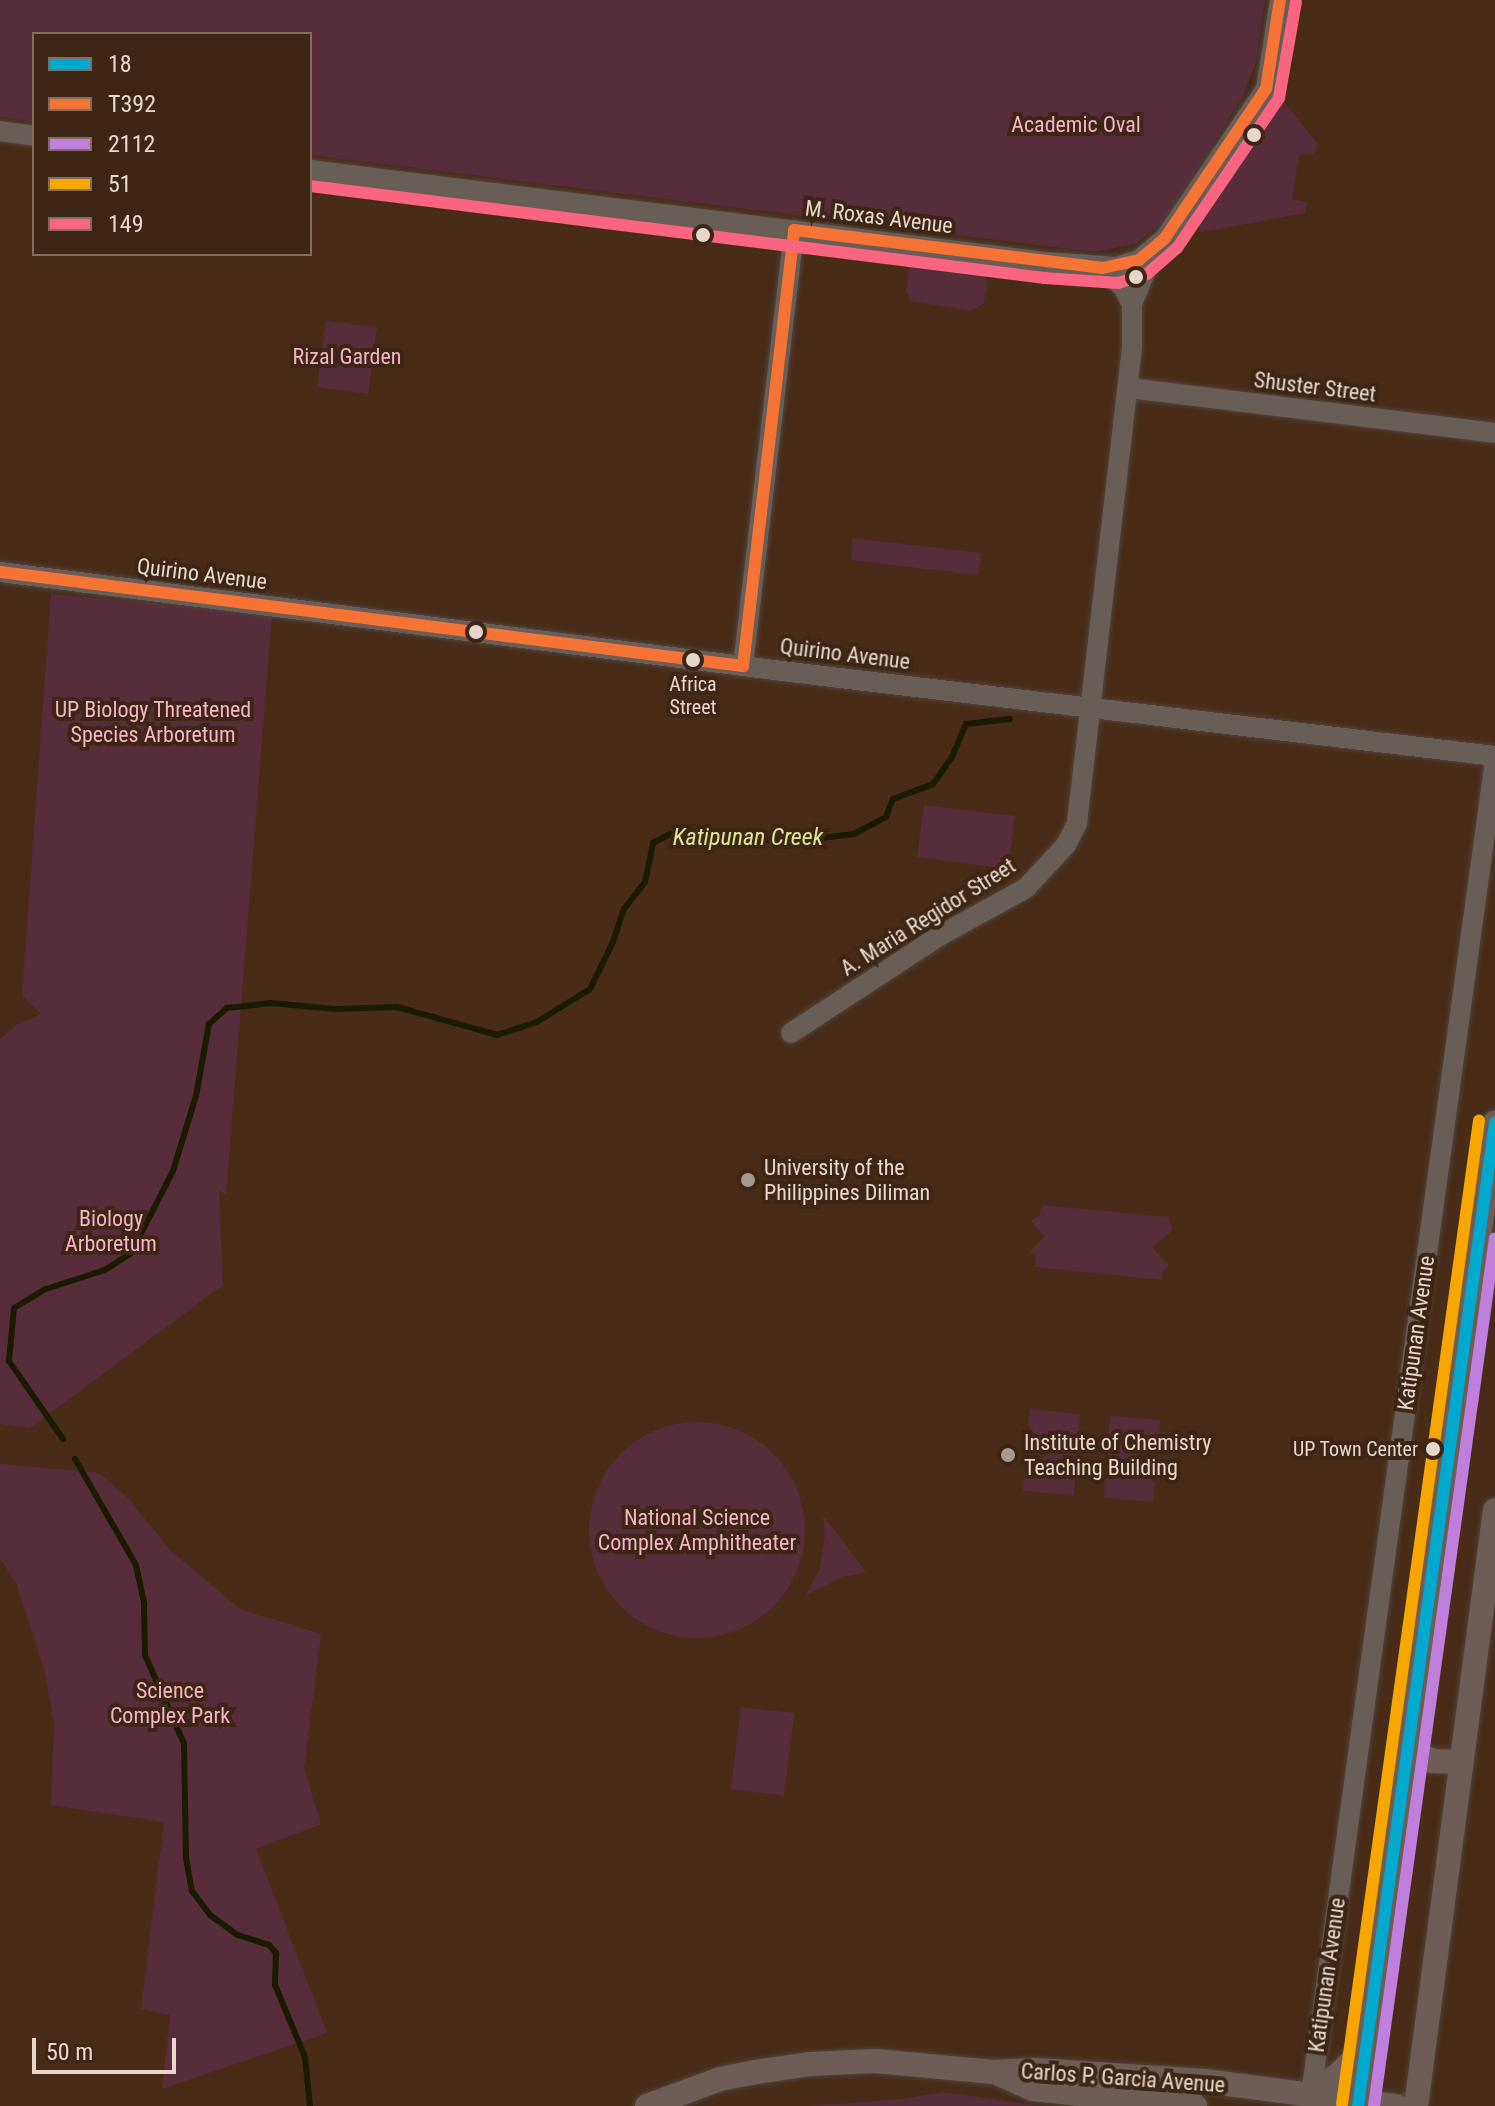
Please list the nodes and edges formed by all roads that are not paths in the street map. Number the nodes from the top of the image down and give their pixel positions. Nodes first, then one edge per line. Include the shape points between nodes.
1 (1280, 0) edge
2 (0, 131) edge
3 (32, 136) edge
4 (312, 170) edge
5 (794, 230) junction
6 (1156, 246) junction
7 (1102, 268) junction
8 (1132, 304) junction
9 (1129, 388) junction
10 (1495, 433) edge
11 (0, 572) edge
12 (743, 666) junction
13 (1093, 708) junction
14 (1495, 758) edge
15 (791, 1033) dead end
16 (1495, 1122) edge
17 (1486, 1254) edge
18 (1495, 1510) edge
19 (1408, 1750) junction
20 (1459, 1762) junction
21 (1366, 2046) junction
22 (993, 2072) junction
23 (1311, 2095) junction
24 (1359, 2104) edge
25 (647, 2106) edge
26 (1195, 2106) edge
27 (1396, 2106) edge
28 (1416, 2106) edge

1 - 6 street, M. Roxas Avenue via 1266,89
2 - 3 street
4 - 5 street, M. Roxas Avenue
5 - 7 street, M. Roxas Avenue
5 - 12 street
6 - 7 street, M. Roxas Avenue via 1127,264
6 - 8 street, A. Maria Regidor Street
7 - 8 street
8 - 9 street, A. Maria Regidor Street
9 - 10 street, Shuster Street
9 - 13 street, A. Maria Regidor Street
11 - 12 street, Quirino Avenue
12 - 13 street, Quirino Avenue
13 - 14 street, Quirino Avenue
13 - 15 street, A. Maria Regidor Street via 1077,823 1056,857 1026,888 941,935
14 - 23 street, Katipunan Avenue
16 - 17 main road
17 - 19 main road
18 - 20 main road
19 - 20 main road via 1433,1761
19 - 21 main road
20 - 28 main road
21 - 23 main road
21 - 24 main road
22 - 23 main road, Carlos P. Garcia Avenue via 1190,2080
22 - 25 main road, Carlos P. Garcia Avenue via 875,2061 811,2064 720,2079
22 - 26 main road, Carlos P. Garcia Avenue via 1033,2089
23 - 24 main road, Carlos P. Garcia Avenue
24 - 27 main road, Carlos P. Garcia Avenue

